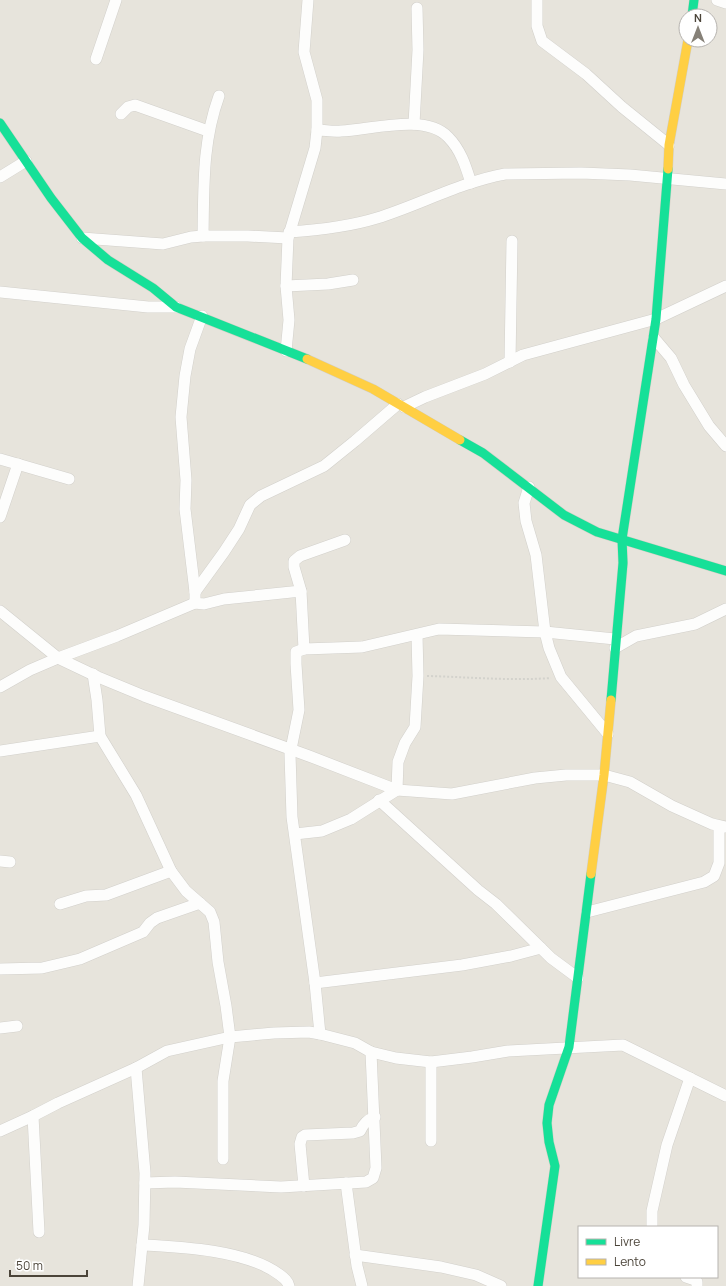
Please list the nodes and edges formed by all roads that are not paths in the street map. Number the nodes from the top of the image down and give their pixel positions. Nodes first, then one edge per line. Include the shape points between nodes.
1 (116, 0) edge
2 (308, 0) edge
3 (537, 0) edge
4 (717, 0) edge
5 (726, 3) edge
6 (417, 8) dead end
7 (687, 48) edge
8 (96, 59) dead end
9 (219, 96) dead end
10 (120, 114) dead end
11 (0, 123) edge
12 (414, 124) junction
13 (317, 130) junction
14 (208, 131) junction
15 (669, 145) junction
16 (26, 161) junction
17 (0, 177) edge
18 (668, 179) junction
19 (471, 183) junction
20 (726, 184) edge
21 (288, 235) junction
22 (203, 236) junction
23 (82, 238) junction
24 (512, 241) dead end
25 (353, 280) dead end
26 (286, 286) junction
27 (726, 286) edge
28 (0, 292) edge
29 (176, 307) junction
30 (202, 316) junction
31 (656, 319) junction
32 (654, 338) junction
33 (286, 350) junction
34 (510, 362) junction
35 (401, 405) junction
36 (726, 446) edge
37 (0, 458) edge
38 (18, 464) junction
39 (69, 479) dead end
40 (529, 487) junction
41 (0, 518) edge
42 (622, 539) junction
43 (346, 540) dead end
44 (726, 572) edge
45 (301, 591) junction
46 (195, 597) junction
47 (726, 609) edge
48 (0, 611) edge
49 (617, 627) junction
50 (545, 632) junction
51 (417, 635) junction
52 (636, 636) junction
53 (615, 643) junction
54 (304, 649) junction
55 (58, 658) junction
56 (93, 674) junction
57 (0, 687) edge
58 (608, 734) junction
59 (100, 736) junction
60 (291, 749) junction
61 (0, 751) edge
62 (604, 775) junction
63 (397, 790) junction
64 (379, 800) junction
65 (722, 827) edge
66 (295, 834) junction
67 (171, 871) junction
68 (200, 903) junction
69 (60, 904) dead end
70 (587, 912) junction
71 (541, 948) junction
72 (0, 969) edge
73 (578, 978) junction
74 (315, 983) junction
75 (17, 1026) dead end
76 (0, 1028) edge
77 (320, 1034) junction
78 (230, 1037) junction
79 (569, 1047) junction
80 (371, 1052) junction
81 (431, 1062) junction
82 (136, 1068) junction
83 (690, 1078) junction
84 (726, 1096) edge
85 (33, 1116) junction
86 (375, 1117) junction
87 (0, 1131) edge
88 (431, 1141) dead end
89 (223, 1159) dead end
90 (145, 1183) junction
91 (346, 1183) junction
92 (304, 1186) junction
93 (652, 1226) edge
94 (39, 1232) dead end
95 (142, 1245) junction
96 (355, 1255) junction
97 (689, 1278) edge
98 (138, 1286) edge
99 (289, 1286) edge
100 (362, 1286) edge
101 (501, 1286) edge
102 (538, 1286) edge
103 (697, 1286) edge

1 - 8 street
2 - 13 street via 304,52 317,100
3 - 15 street via 537,26 542,41 586,74
4 - 5 street
6 - 12 street via 418,50
7 - 15 street
9 - 14 street
10 - 14 street via 135,105
11 - 16 street
12 - 13 street via 340,131
12 - 19 street via 448,136 458,149
13 - 21 street via 315,148
14 - 22 street
15 - 18 street
16 - 17 street
16 - 23 street
18 - 19 street via 581,173 505,174
18 - 20 street
18 - 31 street
19 - 21 street via 378,218 339,228
21 - 22 street
21 - 26 street
22 - 23 street via 163,244
23 - 29 street via 108,260 153,288
24 - 34 street
25 - 26 street
26 - 33 street via 289,320
27 - 31 street
28 - 29 street via 148,307
29 - 30 street
30 - 33 street
30 - 46 street via 190,349 181,417 187,538
31 - 32 street
31 - 34 street via 523,356
32 - 36 street via 671,358 709,426
32 - 42 street
33 - 35 street via 373,389
34 - 35 street
35 - 40 street via 483,453
35 - 46 street via 324,466 261,496 250,505 239,529
37 - 38 street
38 - 39 street
38 - 41 street
40 - 42 street via 564,515 597,532
40 - 50 street via 524,503 526,521 536,555
42 - 44 street
42 - 49 street via 623,562
43 - 45 street via 300,556 294,561
45 - 46 street via 224,599 204,604
45 - 54 street
46 - 55 street via 117,636
47 - 52 street via 695,624
48 - 55 street
49 - 52 street
49 - 53 street
50 - 51 street via 439,629
50 - 53 street
50 - 58 street via 561,677
51 - 54 street via 362,647
51 - 63 street via 415,727 398,762
52 - 53 street
53 - 58 street
54 - 60 street via 296,652 299,710
55 - 56 street
55 - 57 street
56 - 59 street
56 - 60 street via 144,696
58 - 62 street
59 - 61 street
59 - 67 street via 136,795
60 - 63 street
60 - 66 street via 292,816
62 - 63 street via 535,778 452,794
62 - 65 street via 630,782 672,806
62 - 70 street
63 - 64 street
64 - 66 street via 351,819 322,831
64 - 71 street via 496,904
65 - 70 street via 719,863 714,876 704,882
66 - 74 street
67 - 68 street via 186,891
67 - 69 street via 106,895 86,896
68 - 72 street via 156,918 143,932 80,959 42,968
68 - 78 street via 210,912 214,922
70 - 73 street
71 - 73 street
71 - 74 street via 462,965
73 - 79 street
74 - 77 street
75 - 76 street
77 - 78 street via 274,1033
77 - 80 street via 355,1043
78 - 82 street via 167,1051
78 - 89 street via 223,1081
79 - 81 street via 508,1051
79 - 83 street via 623,1045
79 - 102 street via 549,1105 547,1123 555,1166
80 - 81 street
80 - 86 street
81 - 88 street
82 - 85 street
82 - 90 street
83 - 84 street
83 - 93 street via 667,1145 652,1211
85 - 87 street
85 - 94 street
86 - 91 street via 376,1168 373,1178 366,1182
86 - 92 street via 368,1119 360,1131 353,1133 302,1137 300,1144
90 - 92 street
90 - 95 street
91 - 92 street
91 - 96 street
95 - 98 street
95 - 99 street via 216,1252 246,1259 273,1270 285,1278
96 - 100 street
96 - 101 street via 441,1267 476,1275
97 - 103 street via 695,1280

